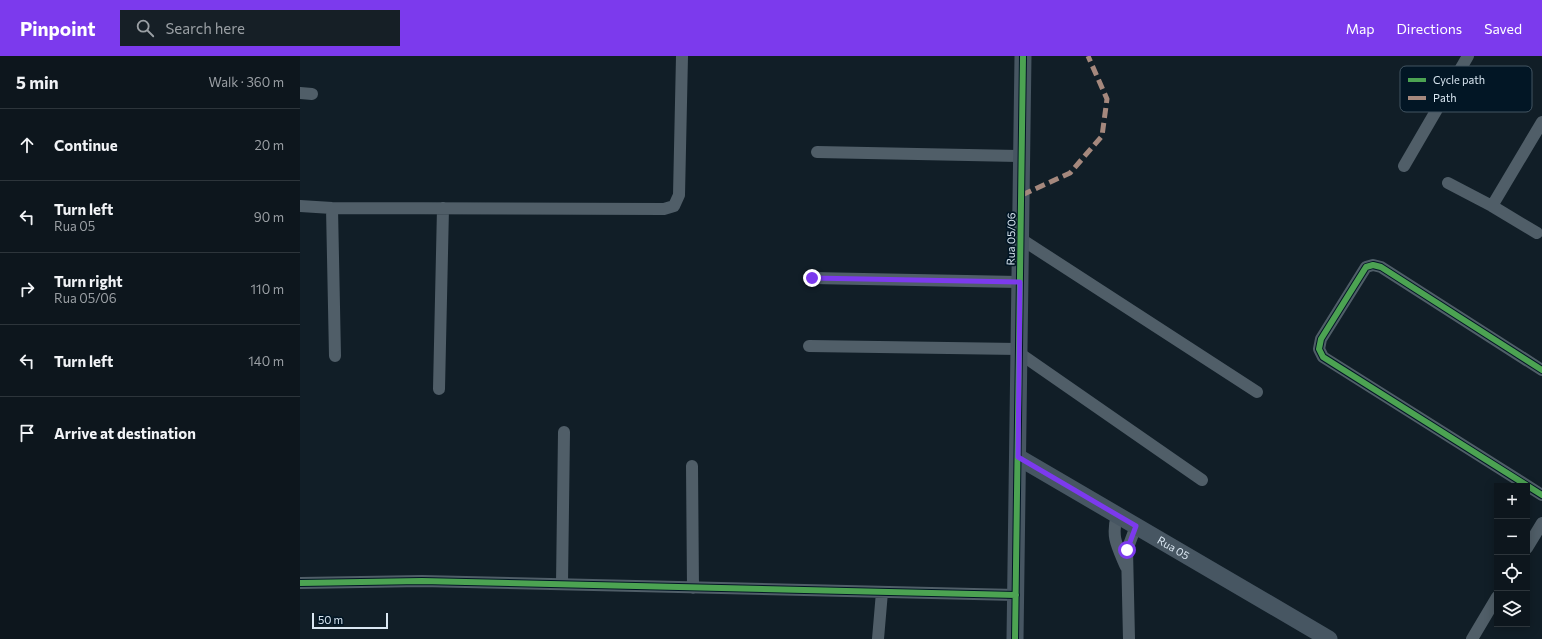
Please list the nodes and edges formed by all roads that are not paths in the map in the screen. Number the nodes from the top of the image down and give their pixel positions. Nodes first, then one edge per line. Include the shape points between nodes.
1 (682, 56) edge
2 (1024, 56) edge
3 (1468, 56) edge
4 (1462, 66) edge
5 (300, 93) edge
6 (312, 94) dead end
7 (1435, 112) edge
8 (1542, 122) edge
9 (817, 152) dead end
10 (1022, 156) junction
11 (1404, 166) dead end
12 (1448, 183) dead end
13 (300, 206) edge
14 (1492, 206) junction
15 (332, 208) junction
16 (443, 208) junction
17 (1537, 233) dead end
18 (1021, 239) junction
19 (812, 278) dead end
20 (1020, 282) junction
21 (809, 346) dead end
22 (1019, 351) junction
23 (335, 356) dead end
24 (1542, 370) edge
25 (439, 389) dead end
26 (1257, 392) dead end
27 (564, 432) dead end
28 (1018, 457) junction
29 (692, 466) dead end
30 (1202, 480) dead end
31 (1542, 494) edge
32 (1117, 515) junction
33 (1542, 523) edge
34 (1136, 526) junction
35 (1530, 543) edge
36 (1128, 571) junction
37 (300, 582) edge
38 (562, 584) junction
39 (693, 588) junction
40 (882, 592) junction
41 (1016, 595) junction
42 (1494, 602) edge
43 (878, 639) edge
44 (1015, 639) edge
45 (1129, 639) edge
46 (1329, 639) edge
47 (1472, 639) edge

1 - 16 street via 679,195 674,206 664,209
2 - 10 street, Rua 05/06
3 - 4 street
5 - 6 street
7 - 11 street
8 - 14 street
9 - 10 street
10 - 18 street, Rua 05/06
12 - 14 street
13 - 15 street
14 - 17 street
15 - 16 street
15 - 23 street
16 - 25 street
18 - 20 street, Rua 05/06
18 - 26 street
19 - 20 street
20 - 22 street, Rua 05/06
21 - 22 street
22 - 28 street, Rua 05/06
22 - 30 street
24 - 31 street via 1381,267 1373,265 1366,267 1321,339 1319,349 1323,357
27 - 38 street
28 - 32 street, Rua 05
28 - 41 street, Rua 05/06
29 - 39 street
32 - 34 street, Rua 05
32 - 36 street via 1114,526 1115,543
33 - 35 street
34 - 36 street via 1127,550
34 - 46 street, Rua 05
36 - 45 street
37 - 38 street
38 - 39 street
39 - 40 street
40 - 41 street
40 - 43 street
41 - 44 street, Rua 05/06
42 - 47 street

